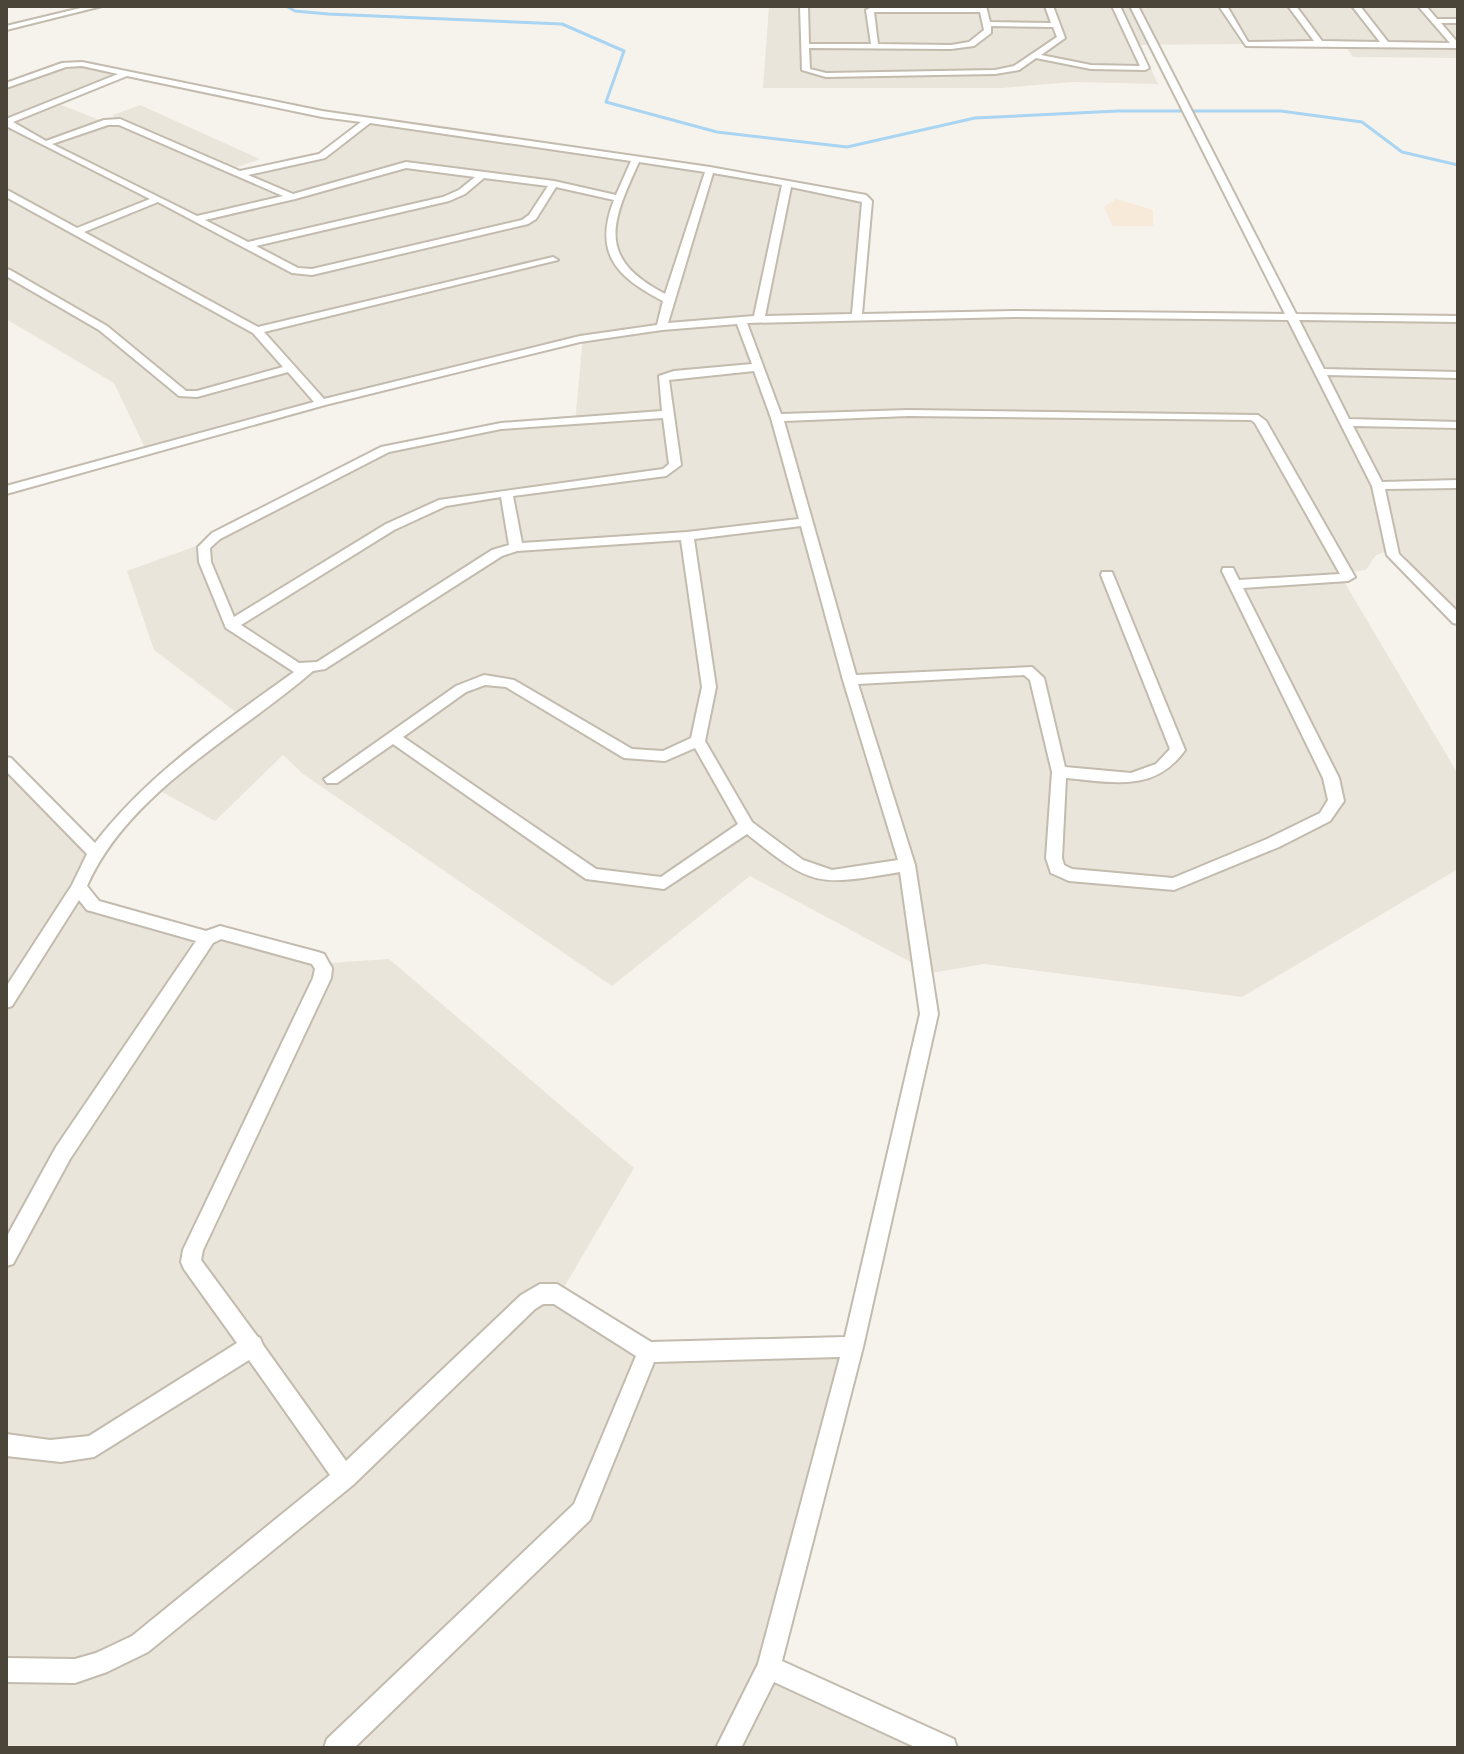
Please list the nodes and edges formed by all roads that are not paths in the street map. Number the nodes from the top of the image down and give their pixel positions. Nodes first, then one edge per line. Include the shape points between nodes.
1 (98, 6) edge
2 (804, 6) edge
3 (1049, 6) edge
4 (1116, 6) edge
5 (1134, 6) edge
6 (1223, 6) edge
7 (1292, 6) edge
8 (1356, 6) edge
9 (1422, 6) edge
10 (983, 8) edge
11 (1436, 21) junction
12 (1458, 21) edge
13 (989, 24) junction
14 (1056, 25) junction
15 (6, 28) edge
16 (1320, 43) junction
17 (1386, 45) junction
18 (806, 46) junction
19 (1457, 46) edge
20 (875, 47) junction
21 (1037, 56) junction
22 (1145, 68) junction
23 (1165, 69) junction
24 (127, 72) junction
25 (6, 86) edge
26 (368, 121) junction
27 (6, 122) edge
28 (45, 144) junction
29 (636, 160) junction
30 (710, 170) junction
31 (239, 174) junction
32 (483, 174) junction
33 (554, 184) junction
34 (787, 184) junction
35 (7, 195) edge
36 (292, 197) junction
37 (618, 198) junction
38 (158, 199) junction
39 (199, 218) junction
40 (76, 232) junction
41 (245, 246) junction
42 (553, 260) dead end
43 (6, 272) edge
44 (668, 300) junction
45 (1291, 316) junction
46 (857, 317) junction
47 (750, 319) junction
48 (1458, 319) edge
49 (662, 327) junction
50 (257, 331) junction
51 (759, 367) junction
52 (291, 368) junction
53 (1318, 372) junction
54 (1458, 375) edge
55 (321, 403) junction
56 (668, 414) junction
57 (777, 418) junction
58 (1345, 422) junction
59 (1458, 425) edge
60 (1458, 484) edge
61 (1378, 486) junction
62 (6, 490) edge
63 (506, 493) junction
64 (807, 522) junction
65 (687, 536) junction
66 (516, 547) junction
67 (1107, 575) dead end
68 (1458, 620) edge
69 (231, 625) junction
70 (307, 669) junction
71 (850, 680) junction
72 (393, 737) junction
73 (698, 741) junction
74 (6, 762) edge
75 (1059, 772) junction
76 (332, 779) dead end
77 (747, 826) junction
78 (94, 852) junction
79 (907, 865) junction
80 (79, 887) junction
81 (207, 938) junction
82 (7, 998) edge
83 (6, 1257) edge
84 (253, 1345) junction
85 (853, 1347) junction
86 (648, 1352) junction
87 (6, 1445) edge
88 (345, 1477) junction
89 (769, 1667) junction
90 (6, 1670) edge
91 (336, 1748) edge
92 (728, 1748) edge
93 (945, 1748) edge

1 - 15 street
2 - 18 street
3 - 14 street
4 - 22 street
5 - 23 street
6 - 16 street via 1246,44
7 - 16 street
8 - 17 street
9 - 11 street
10 - 13 street
10 - 20 street via 870,10
11 - 12 street
11 - 19 street
13 - 14 street
13 - 20 street via 985,35 963,46
14 - 21 street via 1061,38
16 - 17 street
17 - 19 street
18 - 20 street
18 - 21 street via 806,70 826,75 995,72
21 - 22 street via 1091,67
22 - 23 street
23 - 45 street
24 - 25 street via 74,64
24 - 26 street
24 - 27 street
26 - 29 street
26 - 31 street via 322,156
27 - 28 street
28 - 31 street via 120,122
28 - 38 street
29 - 30 street
29 - 37 street
30 - 34 street
30 - 44 street
31 - 36 street
32 - 33 street
32 - 36 street via 406,165
32 - 41 street via 446,199
33 - 37 street
33 - 41 street via 525,222 312,272 296,271
34 - 46 street via 867,201
34 - 47 street
35 - 40 street
36 - 39 street
37 - 44 street via 609,248 623,274
38 - 39 street
38 - 40 street
39 - 41 street
40 - 50 street
42 - 50 street
43 - 52 street via 103,328 183,394
44 - 49 street
45 - 46 street
45 - 48 street
45 - 53 street
46 - 47 street
47 - 49 street
47 - 51 street
49 - 55 street via 580,339
50 - 52 street
51 - 56 street via 663,378
51 - 57 street
52 - 55 street
53 - 54 street
53 - 58 street
55 - 62 street
56 - 63 street via 675,465 666,472
56 - 69 street via 501,426 385,449 207,543 202,551 205,562
57 - 64 street
57 - 75 street via 908,413 1260,421 1348,577 1232,578 1331,778 1336,801 1325,817 1174,884 1069,875 1057,869 1054,858
58 - 59 street
58 - 61 street
60 - 61 street
61 - 68 street via 1393,555
63 - 66 street
63 - 69 street via 443,503 390,527
64 - 65 street
64 - 71 street
65 - 66 street
65 - 73 street via 709,687
66 - 70 street via 497,553 320,666
67 - 75 street via 1178,750 1161,768 1132,778
69 - 70 street via 296,668
70 - 78 street via 191,758
71 - 75 street via 1027,670 1037,678
71 - 79 street
72 - 73 street via 461,689 484,680 509,683 629,754 665,756
72 - 76 street
72 - 77 street via 592,875 664,883
73 - 77 street
74 - 78 street
77 - 79 street via 817,873 832,876
78 - 80 street
79 - 85 street via 929,1014
80 - 81 street via 93,906
80 - 82 street
81 - 83 street via 63,1153
81 - 84 street via 220,932 318,959 324,968 193,1250 191,1262
84 - 87 street via 94,1446 58,1453
84 - 88 street
85 - 86 street
85 - 89 street
86 - 88 street via 557,1294 540,1294
86 - 91 street via 582,1512
88 - 90 street via 140,1644 75,1671
89 - 92 street
89 - 93 street

